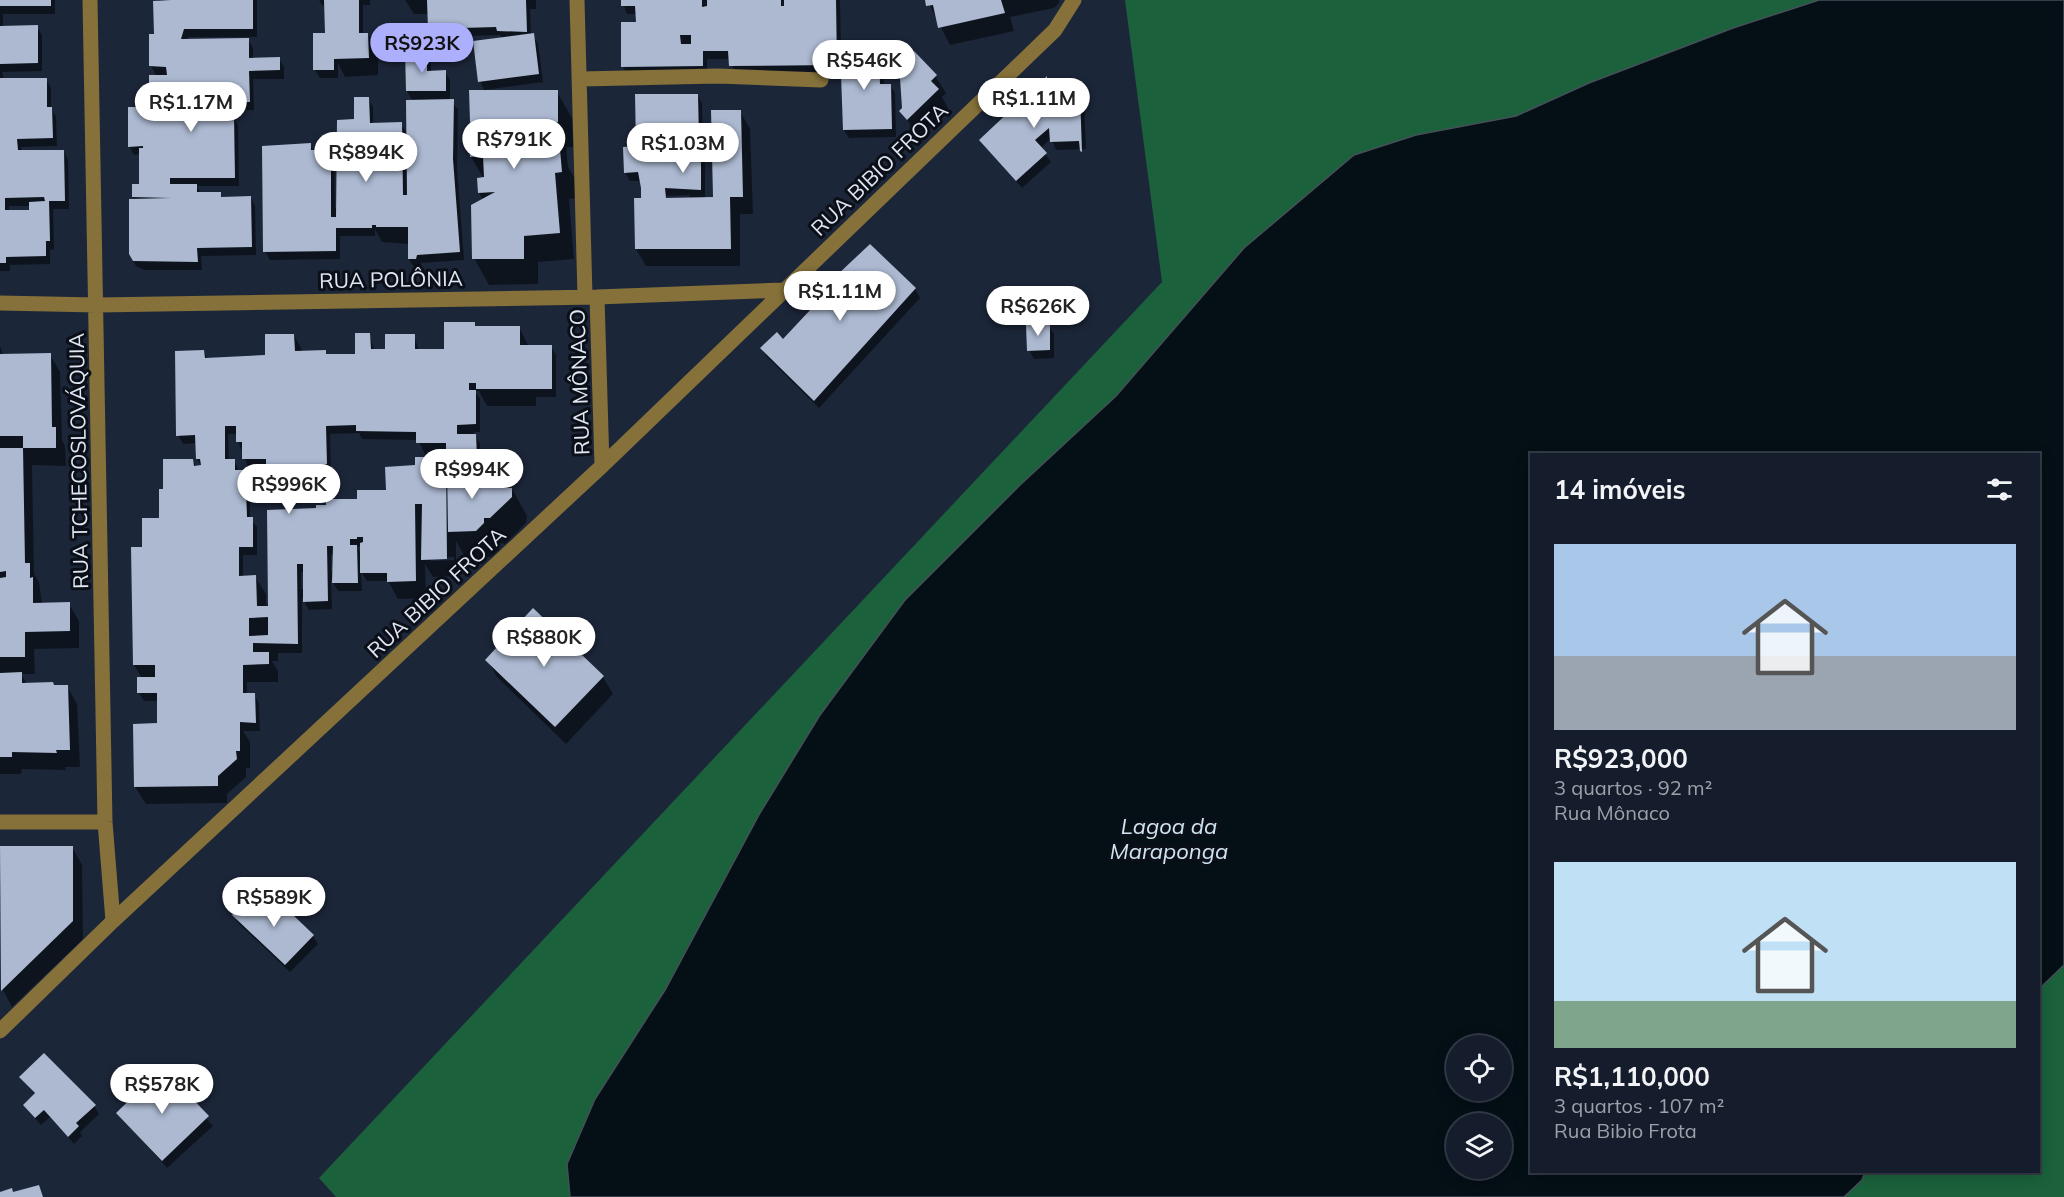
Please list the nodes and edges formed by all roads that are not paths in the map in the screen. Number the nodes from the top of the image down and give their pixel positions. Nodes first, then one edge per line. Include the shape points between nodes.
1 (90, 0) edge
2 (577, 0) edge
3 (1074, 0) edge
4 (581, 79) junction
5 (821, 80) dead end
6 (783, 290) junction
7 (591, 296) junction
8 (0, 303) edge
9 (96, 305) junction
10 (602, 466) junction
11 (0, 822) edge
12 (105, 822) junction
13 (113, 921) junction
14 (0, 1031) edge

1 - 9 street, RUA TCHECOSLOVÁQUIA
2 - 4 street, RUA MÔNACO
3 - 6 street, RUA BIBIO FROTA via 1055,30
4 - 5 street via 718,76
4 - 7 street, RUA MÔNACO
6 - 7 street, RUA POLÔNIA
6 - 10 street, RUA BIBIO FROTA
7 - 9 street, RUA POLÔNIA
7 - 10 street, RUA MÔNACO
8 - 9 street, RUA POLÔNIA
9 - 12 street, RUA TCHECOSLOVÁQUIA
10 - 13 street, RUA BIBIO FROTA
11 - 12 street
12 - 13 street, RUA TCHECOSLOVÁQUIA
13 - 14 street, RUA BIBIO FROTA

